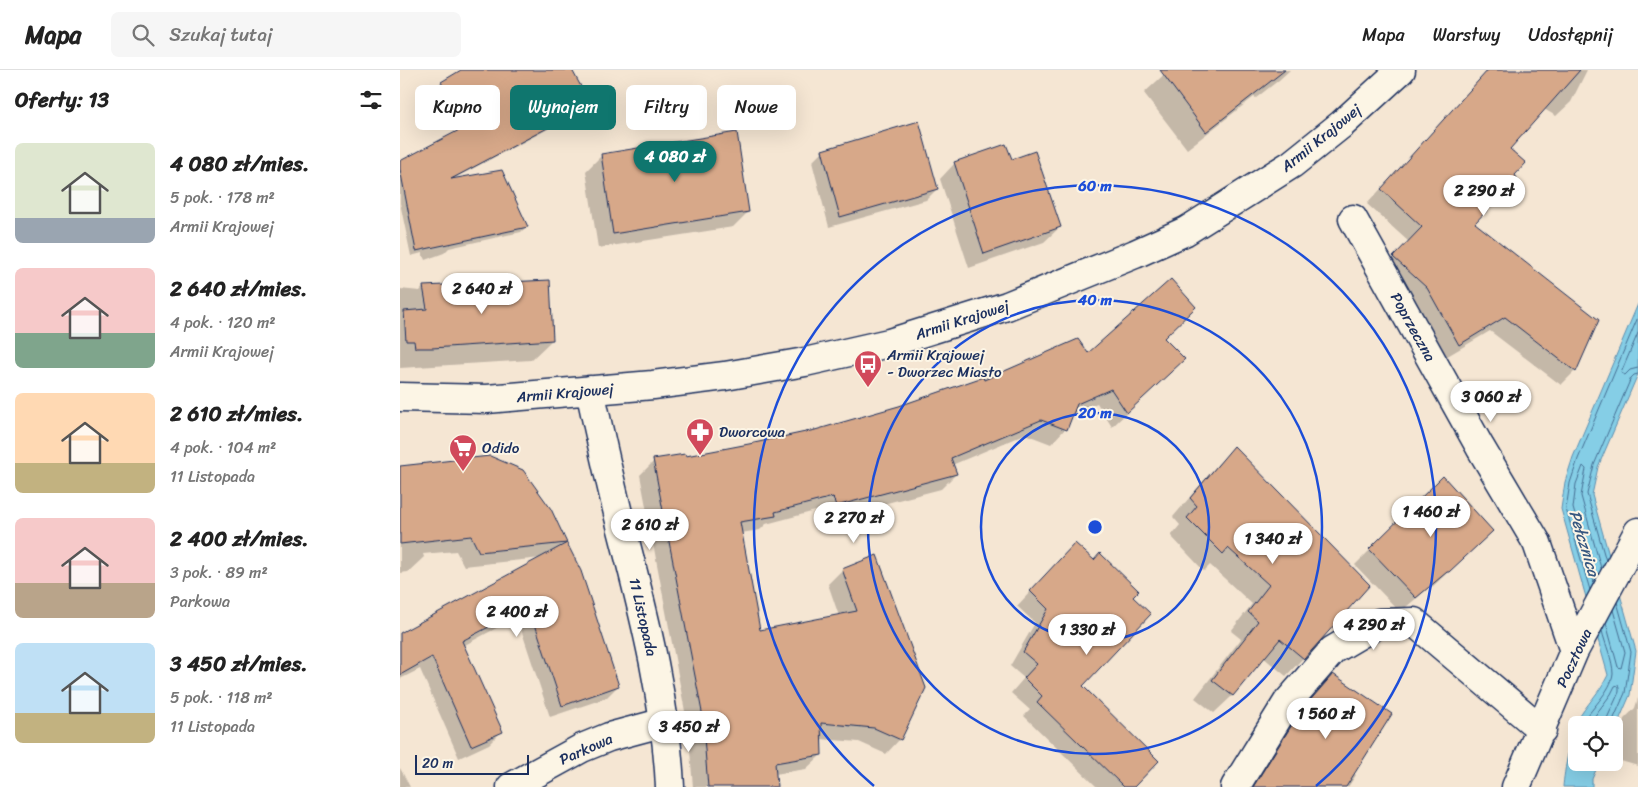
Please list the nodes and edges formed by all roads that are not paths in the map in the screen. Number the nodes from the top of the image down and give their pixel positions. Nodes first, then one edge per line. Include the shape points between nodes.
1 (1401, 70) edge
2 (1353, 219) dead end
3 (590, 390) junction
4 (400, 397) edge
5 (1638, 532) edge
6 (1579, 642) junction
7 (665, 722) junction
8 (1542, 730) junction
9 (511, 787) edge
10 (670, 787) edge
11 (1235, 787) edge
12 (1516, 787) edge

1 - 3 main road, Armii Krajowej via 1292,164 1186,231 1007,306 889,343 805,362 725,376
2 - 6 main road, Poprzeczna via 1537,543
3 - 4 main road, Armii Krajowej via 487,399
3 - 7 main road, 11 Listopada via 646,625
5 - 6 main road, Pocztowa
6 - 8 main road, Pocztowa
7 - 9 main road, Parkowa via 582,748
7 - 10 main road, 11 Listopada
8 - 11 main road via 1414,622 1379,623 1333,650 1287,703
8 - 12 main road, Pocztowa

